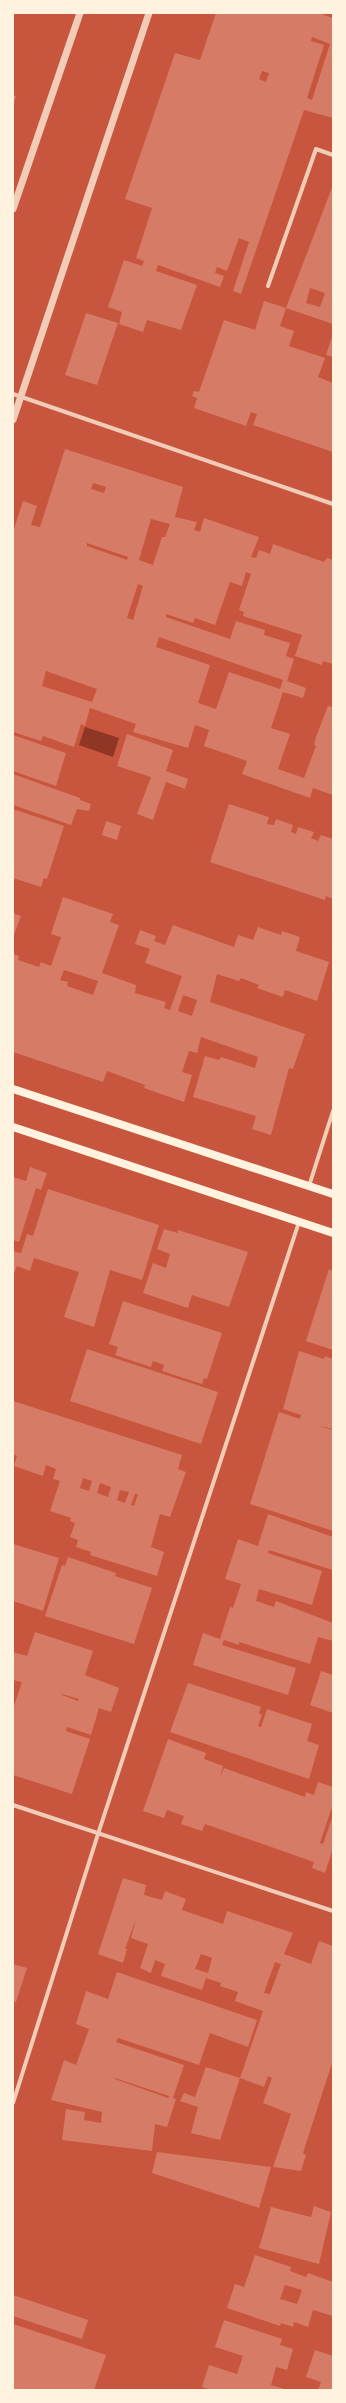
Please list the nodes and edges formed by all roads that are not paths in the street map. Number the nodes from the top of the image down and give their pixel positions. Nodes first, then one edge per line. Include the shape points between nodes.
1 (80, 13) edge
2 (149, 13) edge
3 (333, 155) edge
4 (13, 209) edge
5 (268, 286) dead end
6 (13, 394) edge
7 (21, 396) junction
8 (13, 420) edge
9 (333, 504) edge
10 (13, 1088) edge
11 (333, 1111) edge
12 (13, 1127) edge
13 (309, 1186) junction
14 (333, 1194) edge
15 (299, 1222) junction
16 (333, 1233) edge
17 (13, 1805) edge
18 (98, 1834) junction
19 (333, 1911) edge
20 (13, 2103) edge

1 - 4 street
2 - 7 street
3 - 5 street via 316,149
6 - 7 street
7 - 8 street
7 - 9 street
10 - 13 main road
11 - 13 street
12 - 15 main road
13 - 14 main road
15 - 16 main road
15 - 18 street
17 - 18 street
18 - 19 street
18 - 20 street

